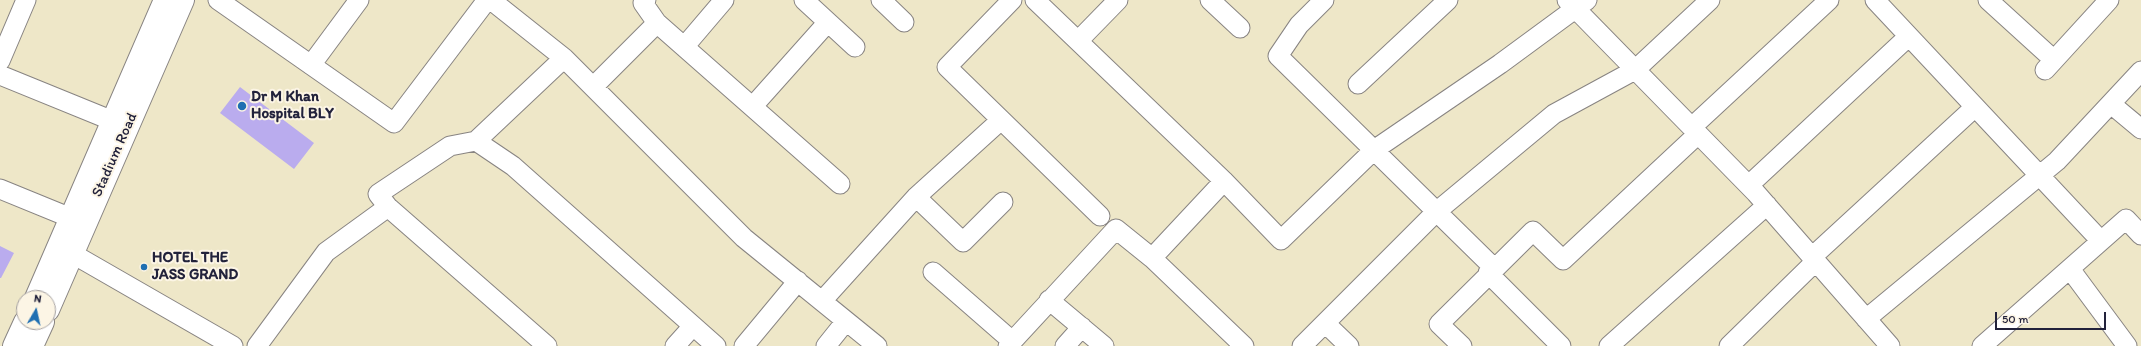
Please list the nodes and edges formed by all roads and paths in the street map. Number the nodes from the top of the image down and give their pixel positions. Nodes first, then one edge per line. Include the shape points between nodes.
1 (26, 0) edge
2 (165, 0) edge
3 (183, 0) edge
4 (218, 0) edge
5 (359, 0) edge
6 (487, 0) edge
7 (491, 0) edge
8 (646, 0) edge
9 (724, 0) edge
10 (804, 0) edge
11 (881, 0) edge
12 (1012, 0) edge
13 (1035, 0) edge
14 (1118, 0) edge
15 (1210, 0) edge
16 (1324, 0) edge
17 (1448, 0) edge
18 (1710, 0) edge
19 (1829, 0) edge
20 (1875, 0) edge
21 (1988, 0) edge
22 (2109, 0) edge
23 (1576, 3) edge
24 (828, 22) junction
25 (904, 22) dead end
26 (657, 23) junction
27 (1240, 28) dead end
28 (1908, 37) junction
29 (1078, 41) junction
30 (684, 47) junction
31 (855, 47) dead end
32 (564, 58) junction
33 (0, 61) edge
34 (311, 65) junction
35 (1635, 70) junction
36 (2141, 71) edge
37 (0, 75) edge
38 (1358, 84) dead end
39 (593, 87) junction
40 (2111, 104) junction
41 (753, 106) junction
42 (1975, 107) junction
43 (1001, 120) junction
44 (113, 121) junction
45 (2141, 128) edge
46 (1695, 131) junction
47 (476, 141) junction
48 (1374, 150) junction
49 (2040, 175) junction
50 (1224, 181) junction
51 (840, 184) dead end
52 (1749, 185) junction
53 (0, 189) edge
54 (916, 197) junction
55 (1003, 202) dead end
56 (1767, 205) junction
57 (388, 207) junction
58 (1436, 212) junction
59 (1100, 216) dead end
60 (71, 218) junction
61 (2141, 235) edge
62 (2101, 241) junction
63 (66, 249) junction
64 (1152, 258) junction
65 (1814, 259) junction
66 (2070, 269) junction
67 (1491, 270) junction
68 (933, 272) dead end
69 (798, 281) junction
70 (41, 290) edge
71 (54, 290) edge
72 (1049, 300) junction
73 (822, 301) junction
74 (1866, 319) junction
75 (846, 321) junction
76 (1325, 323) junction
77 (693, 326) junction
78 (1082, 328) junction
79 (21, 330) edge
80 (39, 330) edge
81 (1010, 343) edge
82 (14, 346) edge
83 (32, 346) edge
84 (233, 346) edge
85 (257, 346) edge
86 (547, 346) edge
87 (676, 346) edge
88 (716, 346) edge
89 (744, 346) edge
90 (826, 346) edge
91 (878, 346) edge
92 (1065, 346) edge
93 (1104, 346) edge
94 (1244, 346) edge
95 (1302, 346) edge
96 (1349, 346) edge
97 (1462, 346) edge
98 (1561, 346) edge
99 (1609, 346) edge
100 (1728, 346) edge
101 (1890, 346) edge
102 (1982, 346) edge
103 (2127, 346) edge

1 - 33 street
2 - 44 main road, Stadium Road
3 - 63 main road, Stadium Road
4 - 34 street
5 - 34 street
6 - 34 street via 394,123
7 - 32 street
8 - 26 street via 643,3
9 - 30 street
10 - 24 street
11 - 25 street
12 - 43 street via 947,67
13 - 29 street
14 - 29 street
15 - 27 street
16 - 48 street via 1299,25 1278,56
17 - 38 street
18 - 35 street
19 - 46 street
20 - 28 street
21 - 22 street via 2049,65
23 - 35 street
23 - 48 street via 1500,64
24 - 31 street
24 - 41 street
26 - 30 street
26 - 39 street
28 - 42 street
28 - 52 street
29 - 50 street
30 - 41 street
32 - 39 street
32 - 47 street
35 - 46 street
35 - 58 street via 1554,114
36 - 40 street
37 - 44 street
39 - 69 street via 744,238
40 - 45 street
40 - 49 street via 2057,161
41 - 51 street
42 - 49 street
42 - 65 street
43 - 54 street
43 - 59 street
44 - 60 main road, Stadium Road
46 - 52 street
46 - 67 street via 1564,260 1533,231
47 - 57 street via 450,146 378,194
47 - 77 street via 513,166
48 - 50 street via 1281,240
48 - 58 street
49 - 62 street
49 - 74 street
50 - 64 street
52 - 56 street
53 - 60 street
54 - 55 street via 963,242
54 - 73 street
56 - 65 street
56 - 99 street
57 - 85 street via 326,252
57 - 86 street
58 - 67 street
58 - 76 street
60 - 63 main road, Stadium Road
61 - 62 street via 2126,219
62 - 66 street
63 - 70 main road, Stadium Road
63 - 71 main road, Stadium Road
63 - 84 street
64 - 72 street via 1116,229
64 - 94 street
65 - 74 street
65 - 100 street
66 - 102 street
66 - 103 street
67 - 97 street via 1438,324
67 - 98 street
68 - 81 street
69 - 73 street
69 - 89 street
72 - 78 street
72 - 81 street
73 - 75 street
74 - 101 street
75 - 90 street
75 - 91 street
76 - 95 street
76 - 96 street
77 - 87 street
77 - 88 street
78 - 92 street
78 - 93 street
79 - 82 main road
80 - 83 main road

